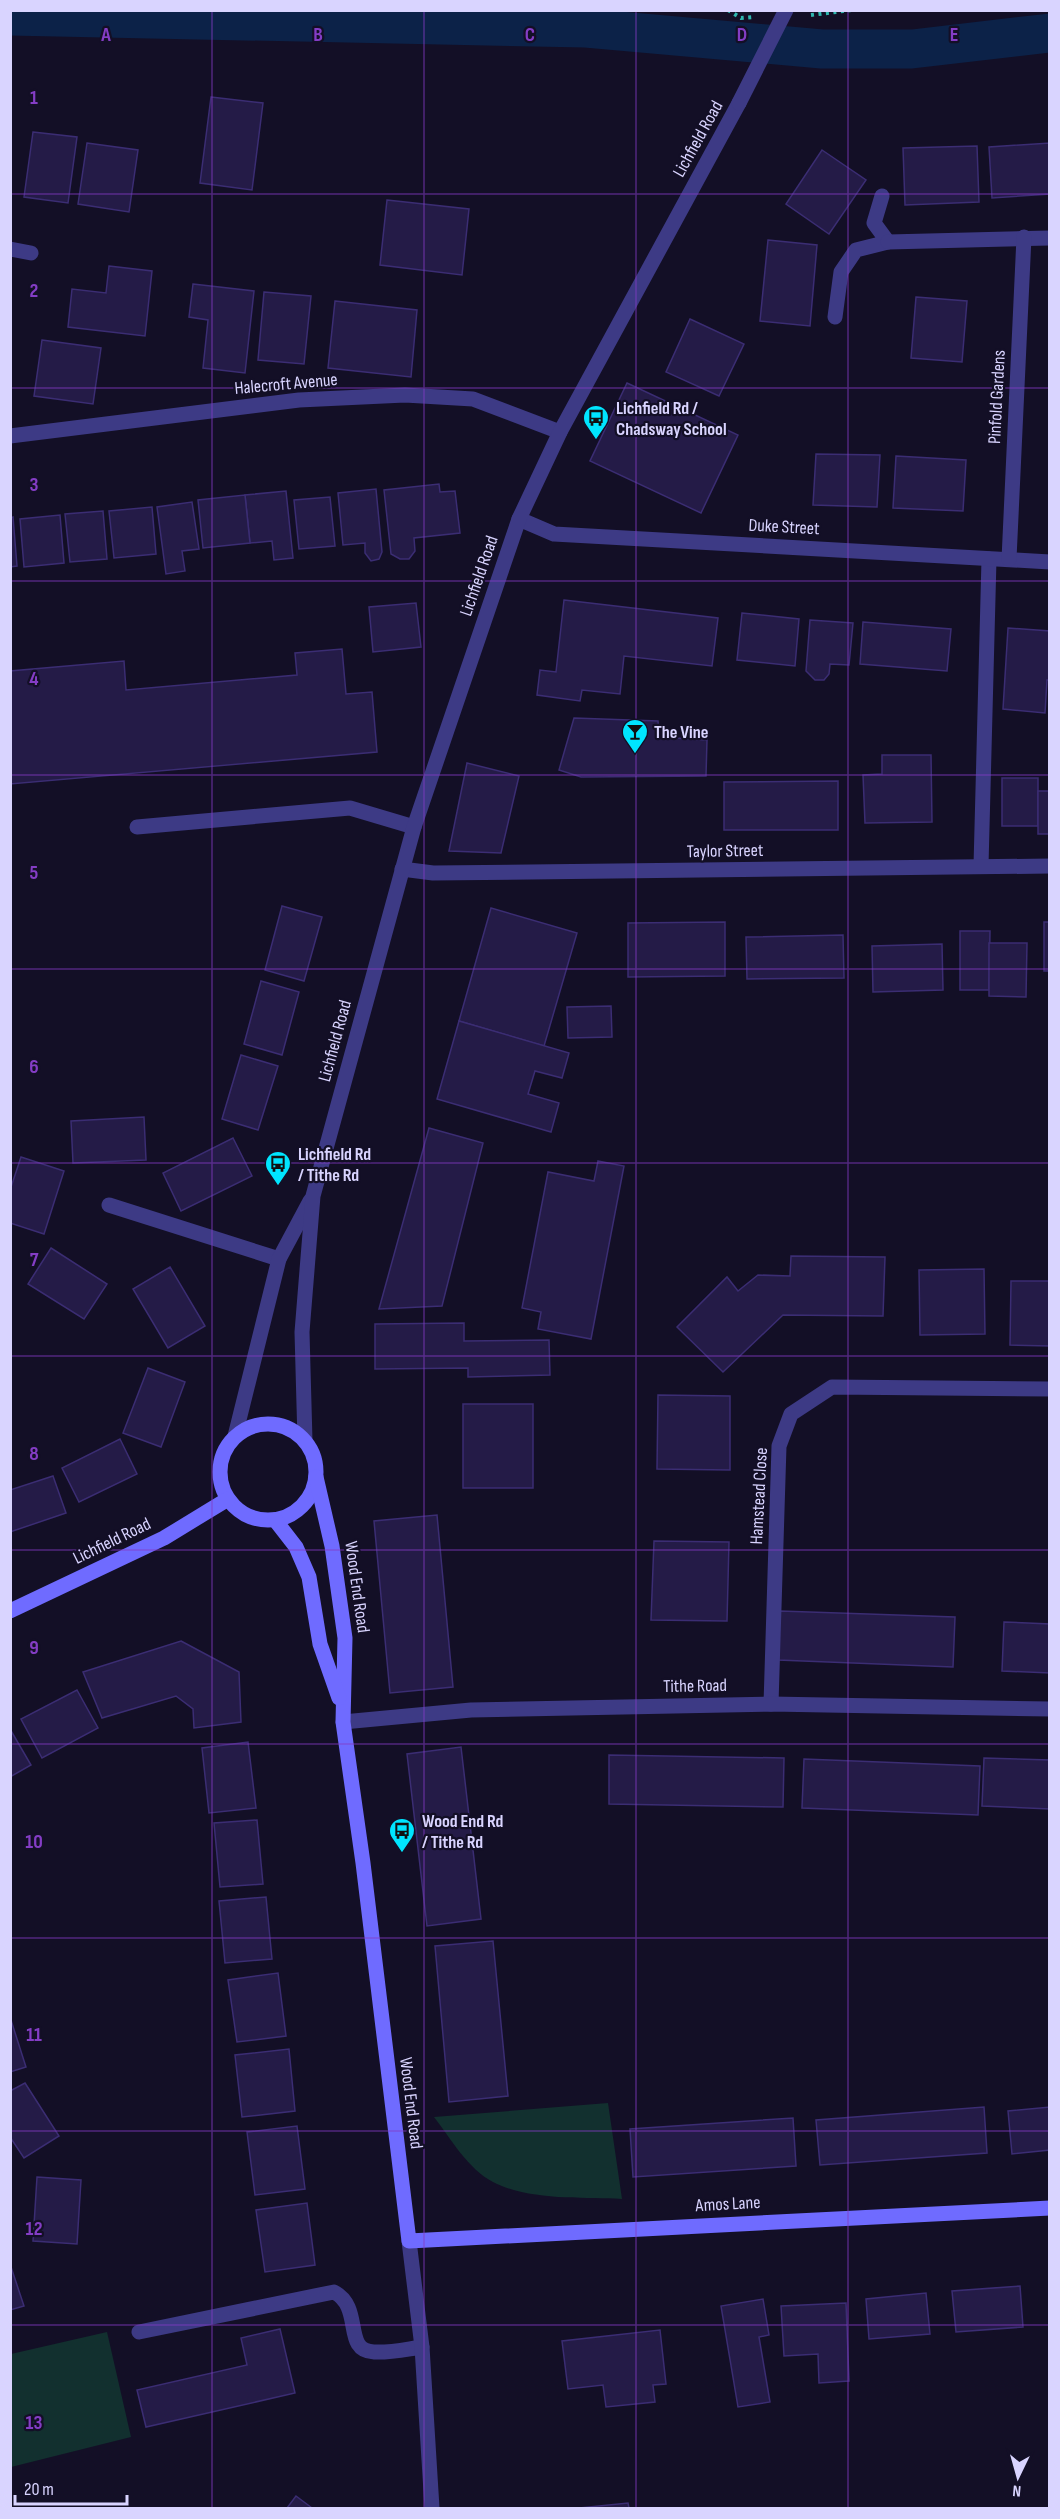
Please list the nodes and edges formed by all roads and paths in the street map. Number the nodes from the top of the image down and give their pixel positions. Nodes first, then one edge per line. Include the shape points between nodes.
1 (739, 10) edge
2 (786, 10) edge
3 (741, 18) dead end
4 (882, 196) dead end
5 (1024, 237) junction
6 (1050, 238) edge
7 (888, 242) junction
8 (10, 249) edge
9 (31, 253) dead end
10 (835, 317) dead end
11 (560, 432) junction
12 (10, 436) edge
13 (519, 519) junction
14 (989, 559) junction
15 (1009, 559) junction
16 (1050, 562) edge
17 (137, 827) dead end
18 (414, 827) junction
19 (981, 866) junction
20 (1050, 866) edge
21 (402, 869) junction
22 (313, 1196) junction
23 (109, 1205) dead end
24 (279, 1259) junction
25 (1050, 1389) edge
26 (235, 1436) junction
27 (305, 1441) junction
28 (316, 1477) junction
29 (228, 1499) junction
30 (275, 1520) junction
31 (10, 1611) edge
32 (341, 1703) junction
33 (771, 1704) junction
34 (1050, 1708) edge
35 (343, 1722) junction
36 (1050, 2208) edge
37 (409, 2241) junction
38 (139, 2332) dead end
39 (422, 2347) junction
40 (432, 2508) edge

1 - 3 path
2 - 11 street, Lichfield Road, bridge
4 - 7 street via 874,223
5 - 6 street
5 - 7 street
5 - 15 street, Pinfold Gardens
7 - 10 street via 856,250 851,257 841,272
8 - 9 street
11 - 12 street, Halecroft Avenue via 473,399 405,394 299,400
11 - 13 street, Lichfield Road
13 - 14 street, Duke Street via 554,534
13 - 18 street, Lichfield Road
14 - 15 street, Duke Street
14 - 19 street
15 - 16 street, Duke Street
17 - 18 street via 350,808
18 - 21 street, Lichfield Road
19 - 20 street, Taylor Street
19 - 21 street, Taylor Street via 433,873
21 - 22 street, Lichfield Road
22 - 24 street, Lichfield Road
22 - 27 street, Lichfield Road via 302,1332
23 - 24 street
24 - 26 street, Lichfield Road
25 - 33 street, Hamstead Close via 832,1387 791,1414 779,1446
26 - 27 main road via 248,1427 278,1424
26 - 29 main road via 220,1461 219,1475
27 - 28 main road via 316,1464
28 - 30 main road via 303,1504 294,1513
28 - 32 main road, Wood End Road via 332,1546 345,1638
29 - 30 main road via 248,1516
29 - 31 main road, Lichfield Road via 164,1538
30 - 32 main road, Wood End Road via 296,1547 309,1577 320,1644
32 - 35 main road, Wood End Road
33 - 34 street, Tithe Road
33 - 35 street, Tithe Road via 471,1710
35 - 37 main road, Wood End Road
36 - 37 main road, Amos Lane
37 - 39 street, Wood End Road
38 - 39 street via 334,2292 344,2297 350,2307 356,2343 363,2350
39 - 40 street, Wood End Road

